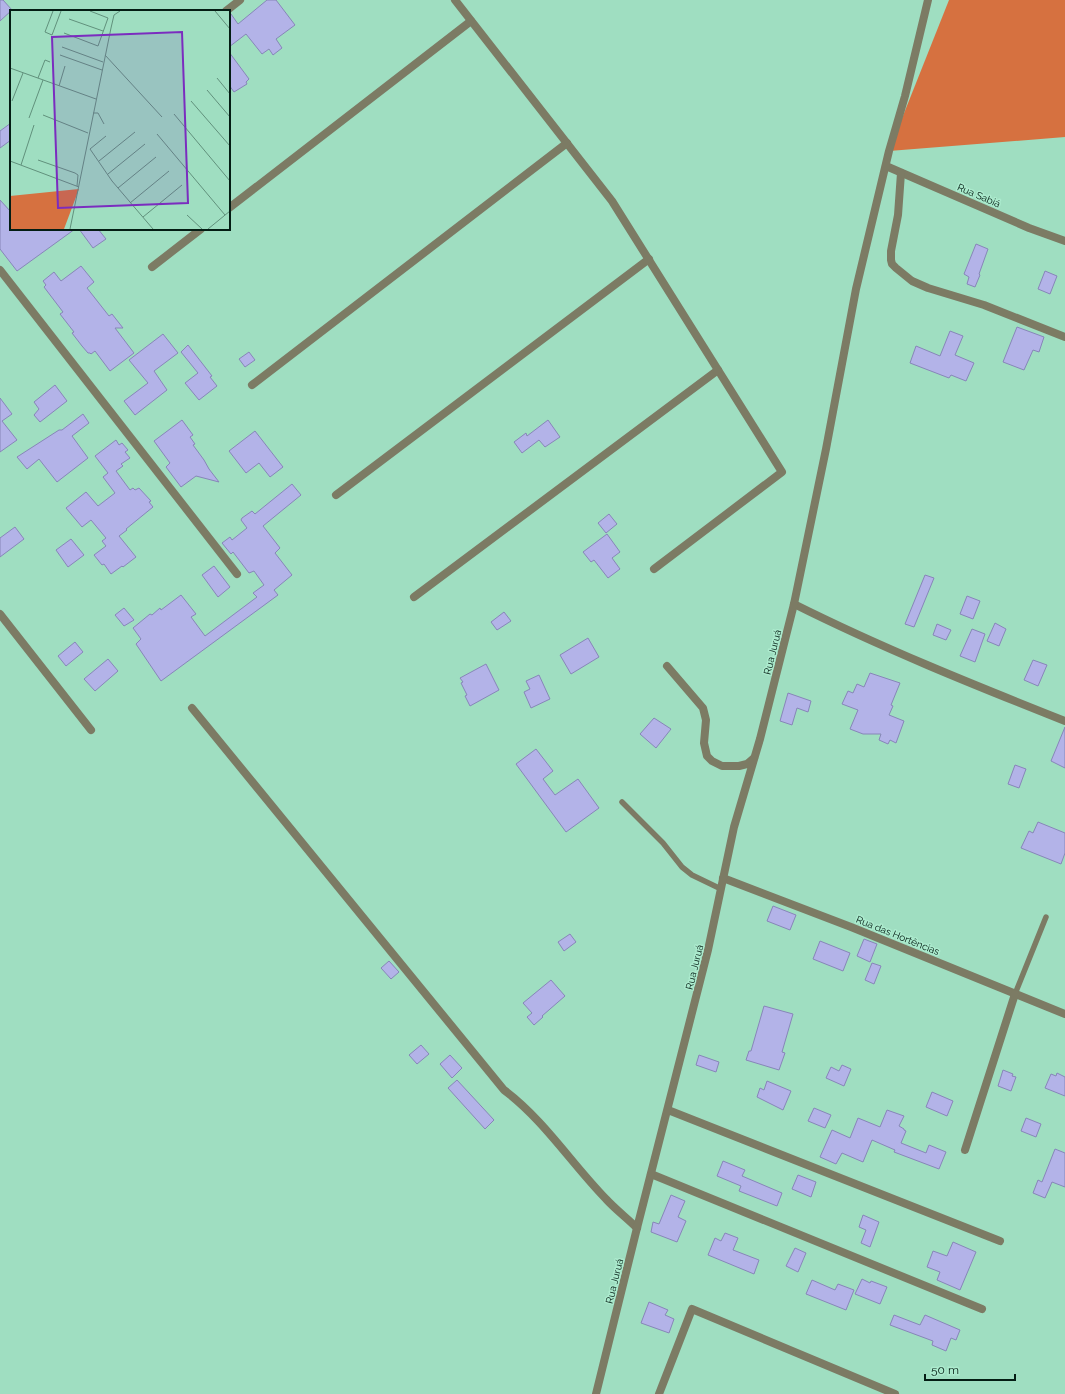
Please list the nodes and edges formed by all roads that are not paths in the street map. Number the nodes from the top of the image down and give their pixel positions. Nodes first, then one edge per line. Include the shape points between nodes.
1 (240, 0) edge
2 (455, 0) edge
3 (928, 0) edge
4 (227, 10) edge
5 (471, 21) junction
6 (567, 143) junction
7 (886, 166) junction
8 (901, 173) junction
9 (230, 207) edge
10 (200, 230) edge
11 (1065, 241) edge
12 (650, 260) junction
13 (152, 267) dead end
14 (0, 270) edge
15 (1065, 337) edge
16 (718, 370) junction
17 (252, 385) dead end
18 (336, 495) dead end
19 (654, 569) dead end
20 (237, 574) dead end
21 (414, 597) dead end
22 (794, 604) junction
23 (0, 614) edge
24 (667, 666) dead end
25 (192, 708) dead end
26 (1065, 721) edge
27 (91, 730) dead end
28 (754, 758) junction
29 (622, 802) dead end
30 (723, 878) junction
31 (721, 889) junction
32 (1046, 917) dead end
33 (1015, 994) junction
34 (1065, 1014) edge
35 (668, 1110) junction
36 (965, 1150) dead end
37 (650, 1174) junction
38 (637, 1228) junction
39 (1000, 1240) dead end
40 (982, 1309) dead end
41 (596, 1394) edge
42 (659, 1394) edge
43 (895, 1394) edge

1 - 4 street
2 - 5 street
3 - 7 street, Rua Juruá
5 - 6 street
5 - 9 street
6 - 12 street via 612,200
6 - 17 street
7 - 8 street, Rua Sabiá
7 - 22 street, Rua Juruá via 856,290
8 - 11 street, Rua Sabiá
8 - 15 street via 898,215 890,260 892,264 912,280 928,288 984,305
10 - 13 street
12 - 16 street
12 - 18 street
14 - 20 street
16 - 19 street via 782,472
16 - 21 street
22 - 26 street via 840,627
22 - 28 street, Rua Juruá
23 - 27 street
24 - 28 street via 703,708 706,720 706,756 722,766 739,766
25 - 38 street via 504,1090 536,1117 606,1199
28 - 30 street, Rua Juruá via 734,827
29 - 31 lane via 663,843 682,867 692,875
30 - 31 street, Rua Juruá
30 - 33 street, Rua das Hortências
31 - 35 street, Rua Juruá
32 - 33 lane
33 - 34 street, Rua das Hortências
33 - 36 street
35 - 37 street, Rua Juruá
35 - 39 street
37 - 38 street, Rua Juruá
37 - 40 street
38 - 41 street, Rua Juruá
42 - 43 street via 692,1309

